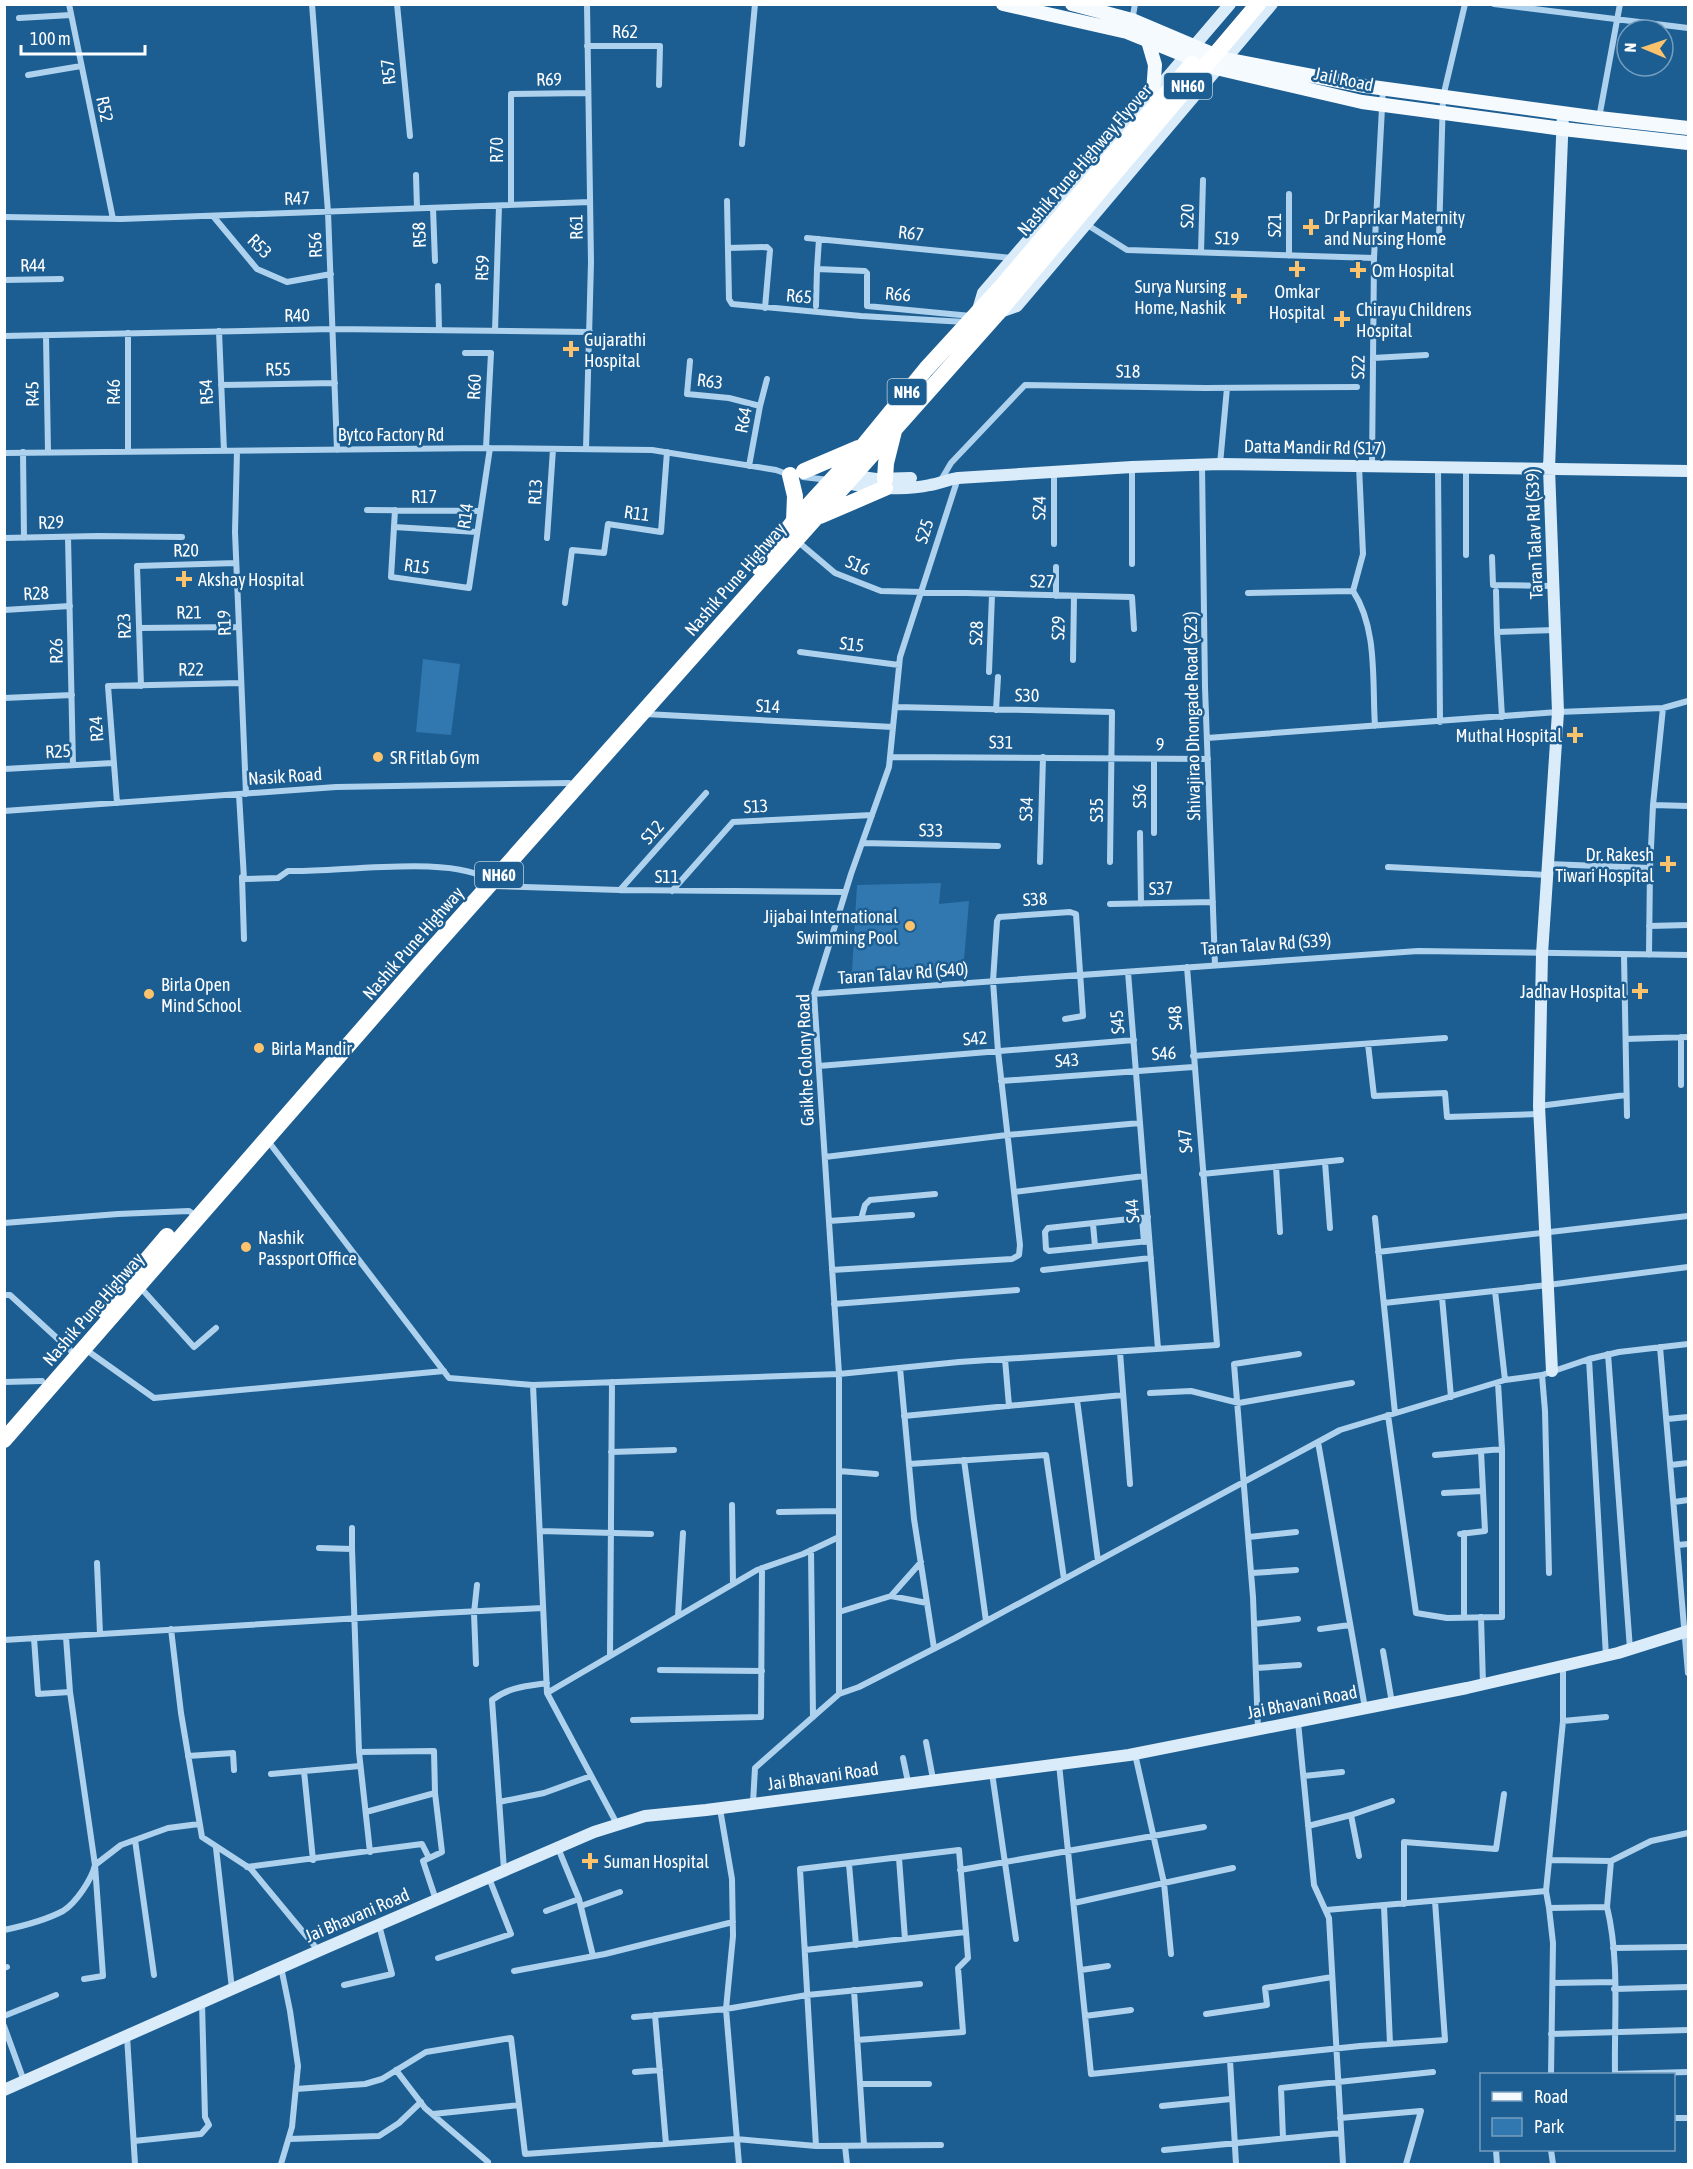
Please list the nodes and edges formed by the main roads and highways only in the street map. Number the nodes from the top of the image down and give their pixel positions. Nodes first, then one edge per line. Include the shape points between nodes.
1 (1003, 4) edge
2 (1072, 4) edge
3 (1243, 4) edge
4 (1258, 4) edge
5 (1133, 26) junction
6 (1148, 41) junction
7 (1189, 51) junction
8 (1220, 63) junction
9 (1153, 93) road end
10 (1689, 128) edge
11 (1689, 143) edge
12 (1115, 162) junction
13 (997, 314) joint
14 (974, 317) joint
15 (895, 428) junction
16 (863, 446) junction
17 (842, 478) junction
18 (816, 518) junction
19 (794, 521) junction
20 (489, 881) junction
21 (194, 1214) junction
22 (77, 1349) junction
23 (4, 1424) edge
24 (4, 1440) edge

1 - 5 main road, Jail Road
2 - 5 main road
3 - 12 highway, Nashik Pune Highway Flyover / NH60, bridge
4 - 12 highway, Nashik Pune Highway Flyover / NH60, bridge
5 - 6 main road, Jail Road
5 - 7 main road, Jail Road
6 - 7 main road, Jail Road
6 - 9 main road via 1155,65
7 - 8 main road, Jail Road
8 - 10 main road, Jail Road via 1443,97
8 - 11 main road, Jail Road via 1362,102
12 - 13 highway, Nashik Pune Highway Flyover
12 - 14 highway, Nashik Pune Highway Flyover / NH6
13 - 15 highway, Nashik Pune Highway / NH60
14 - 16 highway, Nashik Pune Highway / NH6
15 - 17 highway, Nashik Pune Highway / NH60
15 - 18 highway via 885,484
16 - 17 highway, Nashik Pune Highway / NH6
16 - 19 highway via 790,472 795,496
17 - 18 highway, Nashik Pune Highway / NH60
17 - 19 highway, Nashik Pune Highway / NH60
18 - 20 highway, Nashik Pune Highway / NH60
19 - 20 highway, Nashik Pune Highway / NH60 via 568,783
20 - 21 highway, Nashik Pune Highway / NH60 via 316,1070
20 - 21 highway, Nashik Pune Highway / NH60 via 267,1140
21 - 22 highway, Nashik Pune Highway / NH60
21 - 22 highway, Nashik Pune Highway / NH60 via 140,1287
22 - 23 highway, Nashik Pune Highway / NH60
22 - 24 highway, Nashik Pune Highway / NH60

